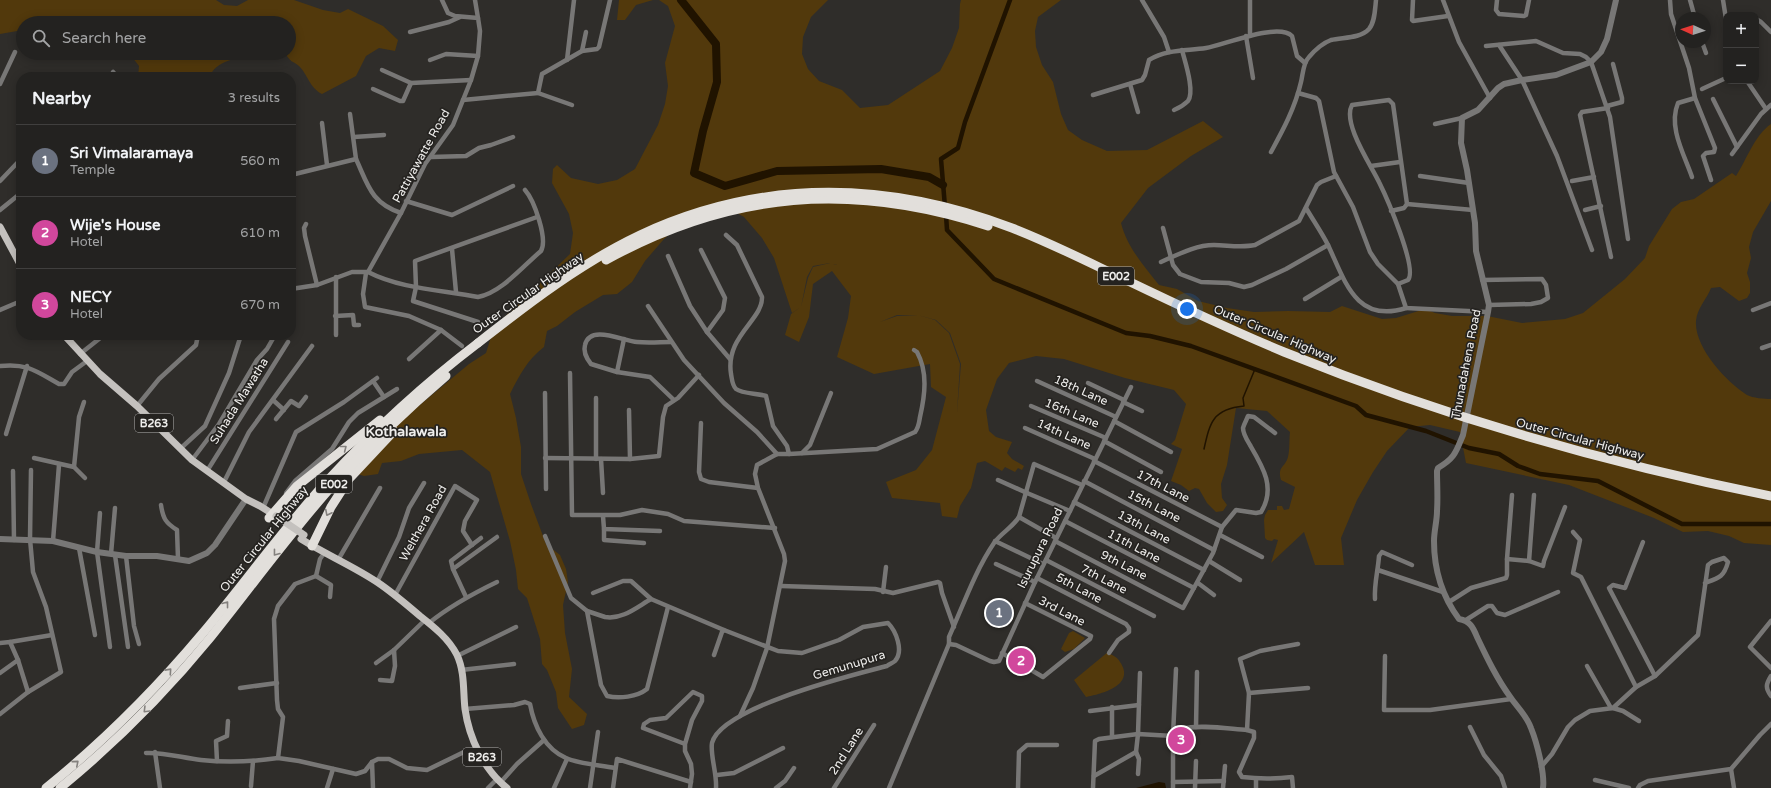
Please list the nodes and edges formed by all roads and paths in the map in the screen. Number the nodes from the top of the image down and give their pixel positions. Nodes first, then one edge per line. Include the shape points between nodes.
1 (442, 0) edge
2 (475, 0) edge
3 (574, 0) edge
4 (610, 0) edge
5 (1142, 0) edge
6 (1250, 0) edge
7 (1376, 0) edge
8 (1413, 0) edge
9 (1443, 0) edge
10 (1497, 0) edge
11 (1528, 0) edge
12 (1616, 0) edge
13 (1670, 0) edge
14 (1690, 0) edge
15 (1723, 0) edge
16 (1693, 12) edge
17 (1725, 12) edge
18 (462, 16) junction
19 (1448, 16) junction
20 (478, 18) junction
21 (1759, 21) edge
22 (1771, 31) edge
23 (410, 32) dead end
24 (586, 32) dead end
25 (1248, 36) junction
26 (1498, 45) junction
27 (1486, 46) dead end
28 (1704, 48) edge
29 (1182, 50) junction
30 (15, 52) dead end
31 (582, 52) junction
32 (1169, 52) junction
33 (1706, 53) dead end
34 (478, 56) junction
35 (430, 60) dead end
36 (567, 60) junction
37 (1591, 62) junction
38 (1305, 63) junction
39 (1613, 64) dead end
40 (382, 70) dead end
41 (1253, 78) dead end
42 (1723, 79) edge
43 (471, 80) junction
44 (1522, 80) junction
45 (411, 83) junction
46 (0, 84) edge
47 (1130, 84) junction
48 (1749, 84) edge
49 (373, 89) dead end
50 (1702, 89) dead end
51 (1298, 93) junction
52 (538, 94) junction
53 (1093, 95) dead end
54 (1490, 98) junction
55 (1695, 98) junction
56 (1713, 99) dead end
57 (463, 100) junction
58 (572, 105) dead end
59 (1771, 105) edge
60 (1608, 107) junction
61 (1766, 109) junction
62 (1174, 110) dead end
63 (1138, 112) dead end
64 (350, 114) dead end
65 (1462, 118) junction
66 (322, 123) dead end
67 (1435, 124) dead end
68 (384, 135) dead end
69 (354, 137) junction
70 (513, 137) dead end
71 (1737, 147) junction
72 (1271, 152) dead end
73 (1732, 154) dead end
74 (431, 157) junction
75 (356, 159) junction
76 (1400, 162) junction
77 (16, 164) edge
78 (327, 165) junction
79 (1371, 166) junction
80 (296, 172) edge
81 (1336, 176) junction
82 (1420, 176) dead end
83 (1594, 177) junction
84 (1692, 177) dead end
85 (1711, 180) dead end
86 (0, 181) edge
87 (1572, 181) dead end
88 (1469, 183) junction
89 (513, 186) dead end
90 (525, 190) dead end
91 (16, 197) edge
92 (406, 201) junction
93 (1407, 204) junction
94 (1601, 206) junction
95 (1306, 208) junction
96 (0, 210) edge
97 (1473, 210) junction
98 (1585, 210) dead end
99 (1391, 211) junction
100 (401, 213) junction
101 (538, 217) junction
102 (306, 224) dead end
103 (0, 227) edge
104 (1163, 228) dead end
105 (726, 235) dead end
106 (1628, 239) dead end
107 (1328, 244) junction
108 (452, 249) junction
109 (701, 250) dead end
110 (1592, 250) dead end
111 (668, 256) dead end
112 (16, 257) edge
113 (1172, 257) junction
114 (1612, 257) dead end
115 (1161, 262) dead end
116 (367, 273) junction
117 (336, 277) junction
118 (1341, 277) junction
119 (1482, 280) junction
120 (1398, 284) junction
121 (317, 285) junction
122 (416, 287) junction
123 (296, 289) edge
124 (456, 292) junction
125 (1305, 298) dead end
126 (16, 303) edge
127 (1771, 303) edge
128 (1489, 305) junction
129 (648, 306) dead end
130 (1406, 308) junction
131 (0, 310) edge
132 (1753, 310) dead end
133 (1488, 312) junction
134 (335, 316) junction
135 (478, 322) dead end
136 (358, 325) dead end
137 (441, 330) junction
138 (707, 332) junction
139 (336, 335) dead end
140 (624, 339) junction
141 (68, 340) edge
142 (98, 340) edge
143 (197, 340) edge
144 (239, 340) edge
145 (272, 340) edge
146 (288, 342) dead end
147 (672, 342) junction
148 (479, 345) junction
149 (312, 346) dead end
150 (462, 346) dead end
151 (1771, 346) edge
152 (1762, 348) dead end
153 (914, 350) dead end
154 (80, 354) junction
155 (409, 359) dead end
156 (730, 359) junction
157 (87, 361) junction
158 (0, 366) edge
159 (27, 366) junction
160 (454, 368) junction
161 (617, 372) junction
162 (570, 373) dead end
163 (699, 375) junction
164 (1037, 381) dead end
165 (1088, 383) dead end
166 (1131, 387) dead end
167 (396, 389) dead end
168 (416, 392) junction
169 (545, 393) dead end
170 (831, 393) dead end
171 (306, 397) dead end
172 (384, 397) junction
173 (596, 398) dead end
174 (273, 400) junction
175 (674, 400) junction
176 (1124, 401) junction
177 (84, 402) dead end
178 (137, 406) junction
179 (1031, 406) dead end
180 (284, 410) junction
181 (629, 410) dead end
182 (1142, 411) dead end
183 (276, 419) dead end
184 (1115, 419) junction
185 (701, 423) dead end
186 (1025, 428) dead end
187 (1275, 432) dead end
188 (6, 434) dead end
189 (1105, 440) junction
190 (180, 449) junction
191 (1171, 452) dead end
192 (802, 453) junction
193 (776, 454) junction
194 (789, 454) junction
195 (34, 458) dead end
196 (545, 458) junction
197 (571, 458) junction
198 (598, 459) junction
199 (630, 459) junction
200 (192, 460) junction
201 (1095, 460) junction
202 (59, 465) junction
203 (74, 467) junction
204 (31, 470) dead end
205 (13, 471) dead end
206 (207, 471) junction
207 (1161, 472) dead end
208 (85, 478) dead end
209 (998, 480) dead end
210 (224, 482) junction
211 (424, 482) dead end
212 (1083, 483) junction
213 (380, 488) dead end
214 (758, 488) junction
215 (546, 489) dead end
216 (1027, 493) junction
217 (603, 494) dead end
218 (1512, 495) dead end
219 (1534, 495) dead end
220 (1771, 496) edge
221 (286, 498) junction
222 (249, 501) junction
223 (1074, 502) junction
224 (1771, 502) edge
225 (161, 505) dead end
226 (1565, 507) dead end
227 (115, 508) dead end
228 (263, 508) junction
229 (1070, 511) junction
230 (100, 514) dead end
231 (603, 516) junction
232 (273, 517) junction
233 (1019, 517) junction
234 (1065, 521) junction
235 (1222, 527) junction
236 (775, 528) junction
237 (604, 529) junction
238 (660, 532) dead end
239 (1573, 532) dead end
240 (1220, 535) junction
241 (545, 536) dead end
242 (497, 537) dead end
243 (481, 538) dead end
244 (0, 539) edge
245 (30, 539) junction
246 (1056, 539) junction
247 (14, 540) junction
248 (53, 541) junction
249 (995, 541) junction
250 (1643, 542) dead end
251 (644, 543) dead end
252 (313, 544) junction
253 (472, 545) junction
254 (79, 548) junction
255 (1214, 550) junction
256 (97, 552) junction
257 (325, 552) junction
258 (113, 554) junction
259 (126, 556) junction
260 (1262, 557) dead end
261 (178, 559) junction
262 (338, 560) junction
263 (1507, 560) junction
264 (1209, 561) junction
265 (1529, 561) junction
266 (1044, 562) junction
267 (996, 564) dead end
268 (1412, 565) dead end
269 (886, 567) dead end
270 (453, 569) junction
271 (1204, 570) junction
272 (1378, 570) junction
273 (316, 576) junction
274 (1036, 580) junction
275 (1240, 580) dead end
276 (377, 582) junction
277 (497, 582) dead end
278 (1198, 583) junction
279 (1705, 583) junction
280 (781, 586) junction
281 (1194, 588) junction
282 (883, 592) junction
283 (1443, 592) junction
284 (1558, 592) dead end
285 (593, 593) dead end
286 (1214, 595) dead end
287 (395, 596) junction
288 (466, 597) junction
289 (330, 598) dead end
290 (651, 599) junction
291 (1375, 599) dead end
292 (1449, 602) junction
293 (1025, 603) junction
294 (668, 607) junction
295 (587, 611) junction
296 (1154, 616) dead end
297 (1466, 620) junction
298 (1771, 621) edge
299 (427, 622) junction
300 (516, 627) dead end
301 (954, 627) junction
302 (724, 630) junction
303 (95, 635) dead end
304 (52, 636) junction
305 (205, 637) junction
306 (10, 642) junction
307 (0, 643) edge
308 (139, 644) dead end
309 (949, 644) junction
310 (1298, 644) dead end
311 (110, 647) dead end
312 (128, 647) dead end
313 (767, 648) junction
314 (394, 650) junction
315 (1002, 653) junction
316 (1109, 653) dead end
317 (714, 655) dead end
318 (457, 656) junction
319 (1385, 656) dead end
320 (18, 660) junction
321 (376, 663) dead end
322 (514, 664) dead end
323 (1587, 666) dead end
324 (1771, 668) edge
325 (1176, 669) dead end
326 (461, 670) junction
327 (1197, 672) dead end
328 (0, 673) edge
329 (1140, 673) dead end
330 (1655, 676) junction
331 (1771, 676) edge
332 (380, 680) dead end
333 (276, 683) junction
334 (240, 688) dead end
335 (1308, 688) dead end
336 (1636, 688) junction
337 (28, 692) junction
338 (1249, 693) junction
339 (1771, 696) edge
340 (1511, 699) junction
341 (1139, 705) junction
342 (1112, 707) junction
343 (1612, 708) junction
344 (465, 709) junction
345 (1090, 711) dead end
346 (0, 714) edge
347 (740, 716) junction
348 (228, 721) dead end
349 (1639, 721) dead end
350 (1771, 724) edge
351 (874, 725) dead end
352 (1196, 727) junction
353 (1470, 727) dead end
354 (1247, 730) junction
355 (598, 732) dead end
356 (1138, 734) junction
357 (1173, 736) junction
358 (1112, 737) junction
359 (544, 740) junction
360 (685, 744) junction
361 (1057, 745) dead end
362 (783, 748) dead end
363 (478, 750) junction
364 (154, 752) junction
365 (1136, 752) junction
366 (146, 753) dead end
367 (278, 758) junction
368 (567, 759) junction
369 (217, 761) junction
370 (253, 761) junction
371 (1196, 761) dead end
372 (372, 762) junction
373 (594, 764) junction
374 (1225, 766) dead end
375 (1541, 767) junction
376 (615, 768) junction
377 (794, 768) dead end
378 (333, 769) junction
379 (1732, 769) junction
380 (1138, 774) dead end
381 (717, 775) junction
382 (1094, 776) junction
383 (1256, 778) junction
384 (1595, 780) dead end
385 (498, 781) junction
386 (691, 782) junction
387 (1173, 782) junction
388 (1195, 782) junction
389 (1224, 782) junction
390 (251, 786) dead end
391 (1639, 786) edge
392 (46, 788) edge
393 (60, 788) edge
394 (160, 788) edge
395 (327, 788) edge
396 (373, 788) edge
397 (488, 788) edge
398 (507, 788) edge
399 (554, 788) edge
400 (590, 788) edge
401 (613, 788) edge
402 (690, 788) edge
403 (716, 788) edge
404 (776, 788) edge
405 (834, 788) edge
406 (889, 788) edge
407 (1018, 788) edge
408 (1093, 788) edge
409 (1173, 788) edge
410 (1195, 788) edge
411 (1223, 788) edge
412 (1256, 788) edge
413 (1294, 788) edge
414 (1505, 788) edge
415 (1543, 788) edge
416 (1628, 788) edge
417 (1734, 788) edge

1 - 18 street via 448,13
2 - 20 street, Pattiyawatte Road
3 - 36 street
4 - 31 street via 599,47
5 - 32 street via 1164,37
6 - 25 street
7 - 38 street via 1373,22 1368,30 1353,37 1330,40 1320,46
8 - 19 street via 1413,22
9 - 19 street
10 - 11 street via 1496,10 1499,14 1524,16
12 - 37 street via 1607,39 1601,52
13 - 55 street via 1670,14 1689,68
14 - 16 street
15 - 17 street
18 - 20 street
18 - 23 street
19 - 54 street via 1459,42
20 - 34 street, Pattiyawatte Road
21 - 22 street
24 - 31 street
25 - 29 street via 1207,48
25 - 38 street via 1280,31 1290,34 1296,56
25 - 41 street
26 - 27 street
26 - 37 street via 1536,41 1563,53 1580,54
26 - 44 street
28 - 33 street
29 - 32 street
29 - 62 street via 1191,91 1182,107
30 - 46 street
31 - 36 street
32 - 47 street via 1149,60 1142,80
34 - 35 street via 446,54
34 - 43 street, Pattiyawatte Road
36 - 52 street via 542,74
37 - 44 street via 1556,75
37 - 60 street
38 - 51 street
39 - 60 street via 1622,98 1620,102
40 - 45 street
42 - 50 street
43 - 45 street
43 - 57 street, Pattiyawatte Road
44 - 54 street via 1504,84
44 - 110 street via 1557,156
45 - 49 street via 403,101
47 - 53 street
47 - 63 street
48 - 61 street
51 - 72 street via 1288,122
51 - 81 street via 1319,101 1330,160
52 - 57 street
52 - 58 street
54 - 65 street via 1478,110
55 - 84 street via 1678,103 1675,115 1675,127
55 - 85 street via 1715,148 1714,152 1703,156
56 - 71 street
57 - 74 street, Pattiyawatte Road via 453,125
59 - 61 street
60 - 83 street via 1580,114
60 - 106 street
61 - 71 street
64 - 69 street
65 - 67 street
65 - 88 street, Thunadahena Road via 1461,144
66 - 78 street
68 - 69 street
69 - 75 street
70 - 74 street via 479,148 466,156
71 - 73 street
74 - 92 street, Pattiyawatte Road
75 - 78 street
75 - 100 street via 372,193 381,204
76 - 79 street
76 - 79 street via 1392,101 1355,104 1350,108 1351,122 1356,138
76 - 93 street
77 - 86 street
78 - 80 street
79 - 99 street
81 - 95 street via 1317,185
81 - 120 street via 1353,207 1370,252
82 - 88 street
83 - 87 street
83 - 94 street
88 - 97 street, Thunadahena Road
89 - 92 street via 452,215
90 - 101 street
91 - 96 street
92 - 100 street, Pattiyawatte Road
93 - 97 street
93 - 99 street via 1404,208
94 - 98 street
94 - 114 street
95 - 107 street
95 - 113 street via 1299,221 1255,245 1212,245 1194,248
97 - 119 street, Thunadahena Road via 1476,251
99 - 120 street via 1402,236 1411,273 1408,280
100 - 116 street, Pattiyawatte Road
101 - 108 street
101 - 124 street via 544,246 541,251 496,290 486,295 478,297
102 - 121 street via 305,236
103 - 112 main road
104 - 113 street
105 - 156 street via 736,245 762,297 762,304 739,337
107 - 113 street via 1286,270 1244,287 1188,278 1180,274 1173,265
107 - 118 street
108 - 122 street via 415,261
108 - 124 street
109 - 138 street via 725,298 723,310
111 - 138 street via 690,306
113 - 115 street
116 - 117 street via 352,272
116 - 122 street
116 - 137 street via 363,294 365,307 409,316
117 - 121 street
117 - 134 street
118 - 125 street
118 - 130 street via 1362,304 1370,310 1388,313
119 - 128 street, Thunadahena Road
119 - 128 street via 1542,280 1548,292 1548,298 1541,302
120 - 130 street
121 - 123 street
122 - 124 street
122 - 135 street via 413,301
126 - 131 street
127 - 132 street
128 - 133 street, Thunadahena Road
129 - 147 street
130 - 133 street
133 - 283 street, Thunadahena Road via 1463,435 1450,461 1437,471 1434,541
134 - 136 street via 353,316 354,325
134 - 139 street
137 - 150 street
137 - 155 street
138 - 156 street
140 - 147 street via 637,342
140 - 161 street
140 - 161 street via 599,334 592,335 585,344 584,352 591,364
141 - 154 main road, B263
142 - 154 street
143 - 178 street via 196,345 159,379
144 - 190 street via 229,373 205,426
145 - 200 street via 257,360 219,424
146 - 206 street, Suhada Mawatha
147 - 163 street via 684,360
148 - 160 highway, Outer Circular Highway / E002
148 - 168 highway, Outer Circular Highway / E002
148 - 220 highway, Outer Circular Highway / E002, bridge via 539,296 602,256 638,236 692,214 746,201 802,193 850,192 892,196 959,210 1014,229 1250,338 1422,404 1501,430 1603,458 1707,484
148 - 224 highway, Outer Circular Highway / E002, bridge via 580,276 617,254 666,231 710,216 769,203 825,199 879,201 945,213 1004,232 1255,346 1434,414 1602,464
149 - 174 street
151 - 152 street
153 - 192 street via 920,358 924,372 924,399 916,432 877,449
154 - 157 main road, B263
156 - 194 street via 734,388 766,396 773,426 788,446
157 - 159 street via 72,372 64,384 59,384
157 - 178 main road, B263
158 - 159 street
159 - 188 street
160 -> 252 highway via 349,479 331,507
160 -> 305 highway, Outer Circular Highway / E002 via 403,413 332,486
161 - 175 street via 650,377
162 - 197 street
163 - 175 street
163 - 193 street via 724,403 758,432
164 - 184 street, 18th Lane
165 - 176 street
166 - 176 street, Isurupura Road
167 - 172 street
221 -> 168 highway via 314,472
305 -> 168 highway, Outer Circular Highway / E002 via 275,542 352,455
169 - 196 street
170 - 192 street via 810,445
171 - 180 street via 299,406 292,401
172 - 221 street via 358,413 349,422 327,454 289,488
172 - 228 street via 375,380 296,432
173 - 198 street
174 - 180 street
174 - 210 street via 249,432
175 - 199 street via 666,406 662,417 659,456
176 - 182 street
176 - 184 street, Isurupura Road
177 - 203 street via 79,417
178 - 190 main road, B263
179 - 189 street, 16th Lane
180 - 183 street
181 - 199 street
184 - 189 street, Isurupura Road
184 - 191 street, 18th Lane
185 - 214 street via 701,479
186 - 201 street, 14th Lane
187 - 235 street via 1254,417 1248,416 1243,427 1244,434 1264,468 1269,490 1267,503 1261,512 1256,514 1236,510
189 - 201 street, Isurupura Road
189 - 207 street, 16th Lane
190 - 200 main road, B263
192 - 194 street
193 - 194 street
193 - 214 street via 757,465 755,474
195 - 202 street
196 - 197 street
196 - 215 street
197 - 198 street
197 - 231 street via 572,515
198 - 199 street
198 - 217 street
200 - 206 main road, B263
201 - 212 street, Isurupura Road
201 - 235 street, 17th Lane
202 - 203 street
202 - 248 street
203 - 208 street
204 - 245 street
205 - 247 street
206 - 210 main road, B263
209 - 216 street
210 - 222 main road, B263
211 - 276 street via 409,508 399,537
212 - 216 street, 15th Lane via 1034,464
212 - 223 street, Isurupura Road
212 - 255 street, 15th Lane
213 - 262 street
214 - 236 street
216 - 229 street
216 - 233 street
218 - 263 street
219 - 265 street
221 - 232 highway
222 - 228 main road, B263
222 - 232 main road, B263 via 257,510
222 - 261 street via 207,553 189,561
223 - 229 street, Isurupura Road
223 - 271 street, 13th Lane
225 - 261 street via 162,518 177,530
226 - 265 street via 1543,566
227 - 258 street
228 - 232 main road, B263
229 - 234 street, Isurupura Road
230 - 256 street
231 - 236 street via 642,510 668,514 684,521
231 - 237 street
232 - 252 main road, B263, bridge
233 - 246 street, 9th Lane
233 - 249 street via 1016,523
234 - 246 street, Isurupura Road
234 - 281 street, 11th Lane
235 - 240 street
236 - 280 street via 785,561
237 - 238 street
237 - 251 street via 604,540
239 - 336 street via 1580,540 1573,573 1581,577
240 - 255 street
240 - 260 street
241 - 295 street via 571,598
242 - 270 street
243 - 253 street
244 - 247 street
245 - 247 street
245 - 248 street
245 - 304 street via 33,572 46,607
246 - 266 street, Isurupura Road
246 - 281 street, 9th Lane via 1183,608
248 - 254 street
249 - 266 street, 7th Lane
249 - 301 street
250 - 330 street via 1625,588 1613,585 1609,588
252 - 257 main road, B263
253 - 270 street via 451,561
253 - 287 street, Welthera Road via 463,531 465,521 476,500 456,486
254 - 256 street
254 - 303 street
255 - 264 street
256 - 258 street
256 - 311 street
257 - 262 main road, B263
257 - 273 street via 320,559
258 - 259 street
258 - 312 street
259 - 261 street
259 - 308 street via 134,626
262 - 276 main road, B263
263 - 265 street
263 - 292 street via 1506,578 1471,588
264 - 271 street
264 - 275 street
266 - 274 street, Isurupura Road
266 - 296 street, 7th Lane
267 - 274 street
268 - 272 street via 1382,552 1379,556
269 - 282 street
270 - 288 street
271 - 278 street
272 - 283 street
272 - 291 street via 1374,587
273 - 289 street via 331,585
273 - 333 street via 295,584 278,606 274,619
274 - 293 street, Isurupura Road
274 - 316 street, 5th Lane via 1126,624 1129,632 1118,640
276 - 287 main road, B263
277 - 288 street
278 - 281 street
278 - 286 street
279 - 279 street via 1719,578 1725,572 1728,562 1724,558 1708,565
279 - 330 street via 1698,635
280 - 282 street via 875,589
280 - 313 street
282 - 301 street via 893,593 938,582
283 - 292 street, Thunadahena Road
284 - 297 street via 1505,615 1488,606
285 - 290 street via 623,581 631,581
287 - 299 main road, B263
288 - 299 street
290 - 294 street
290 - 295 street via 623,616 605,617
292 - 297 street, Thunadahena Road via 1459,619
293 - 315 street, Isurupura Road
293 - 315 street, 3rd Lane via 1091,636 1090,639 1043,677
294 - 295 street via 647,690 631,696 613,698 607,696 601,686
294 - 302 street
297 - 340 street, Thunadahena Road via 1472,626 1490,664
298 - 324 street via 1750,647
299 - 314 street
299 - 318 main road, B263 via 446,640
300 - 318 street
301 - 309 street
302 - 313 street
302 - 317 street
304 - 306 street
304 - 337 street via 61,672
392 -> 305 highway, Outer Circular Highway / E002 via 117,725
305 -> 393 highway, Outer Circular Highway / E002 via 160,696 124,733
306 - 307 street
306 - 320 street
309 - 315 street via 994,662 999,661
309 - 406 street
310 - 338 street via 1260,651 1240,659
313 - 347 street, Gemunupura
313 - 347 street, Gemunupura via 802,653 839,640 862,627 888,623 893,627 900,648 895,660 886,666 801,690
314 - 321 street
314 - 332 street via 395,666 392,681
318 - 326 main road, B263
319 - 340 street via 1384,710 1430,710
320 - 328 street
320 - 337 street
322 - 326 street
323 - 343 street
325 - 357 street
326 - 344 main road, B263
327 - 352 street
329 - 341 street
330 - 336 street
331 - 339 street via 1766,684
333 - 334 street
333 - 367 street via 278,709 283,717
335 - 338 street
336 - 343 street
337 - 346 street
338 - 354 street
340 - 375 street, Thunadahena Road via 1521,708 1531,728
341 - 342 street
341 - 356 street
342 - 345 street
342 - 358 street
343 - 349 street via 1623,711
343 - 375 street via 1590,711 1575,720
344 - 359 street via 514,706 525,702 530,704 532,716
344 - 363 main road, B263
347 - 381 street, Gemunupura via 721,730 713,742 712,752
348 - 369 street via 227,736 216,741
350 - 379 street
351 - 405 street, 2nd Lane
352 - 354 street
352 - 357 street via 1184,728
353 - 414 street
354 - 383 street via 1254,732 1254,738 1239,772 1242,777
355 - 373 street
356 - 357 street
356 - 358 street
356 - 365 street
357 - 387 street
358 - 382 street via 1095,741
359 - 368 street via 554,751
359 - 385 street
360 - 360 street via 692,720 702,701 702,696 693,692 666,718 650,720 643,728
360 - 386 street via 691,764
361 - 407 street via 1027,745 1019,752
362 - 381 street via 734,773
363 - 372 street via 464,752 427,770 407,768 389,759 378,758
363 - 385 main road, B263
364 - 366 street
364 - 369 street
364 - 394 street
365 - 380 street via 1139,759
365 - 382 street
367 - 370 street
367 - 378 street via 299,760
368 - 373 street
368 - 399 street
369 - 370 street
370 - 390 street
371 - 388 street
372 - 378 street via 365,771 356,774
372 - 396 street
373 - 376 street
373 - 400 street
374 - 389 street
375 - 415 street, Thunadahena Road
376 - 386 street via 617,759
376 - 401 street
377 - 404 street via 785,781
378 - 395 street
379 - 391 street via 1648,781
379 - 417 street
381 - 403 street, Gemunupura
382 - 408 street
383 - 412 street
383 - 413 street via 1292,777
384 - 416 street
385 - 397 street
385 - 398 main road, B263
386 - 402 street
387 - 388 street
387 - 409 street
388 - 389 street
388 - 410 street
389 - 411 street

